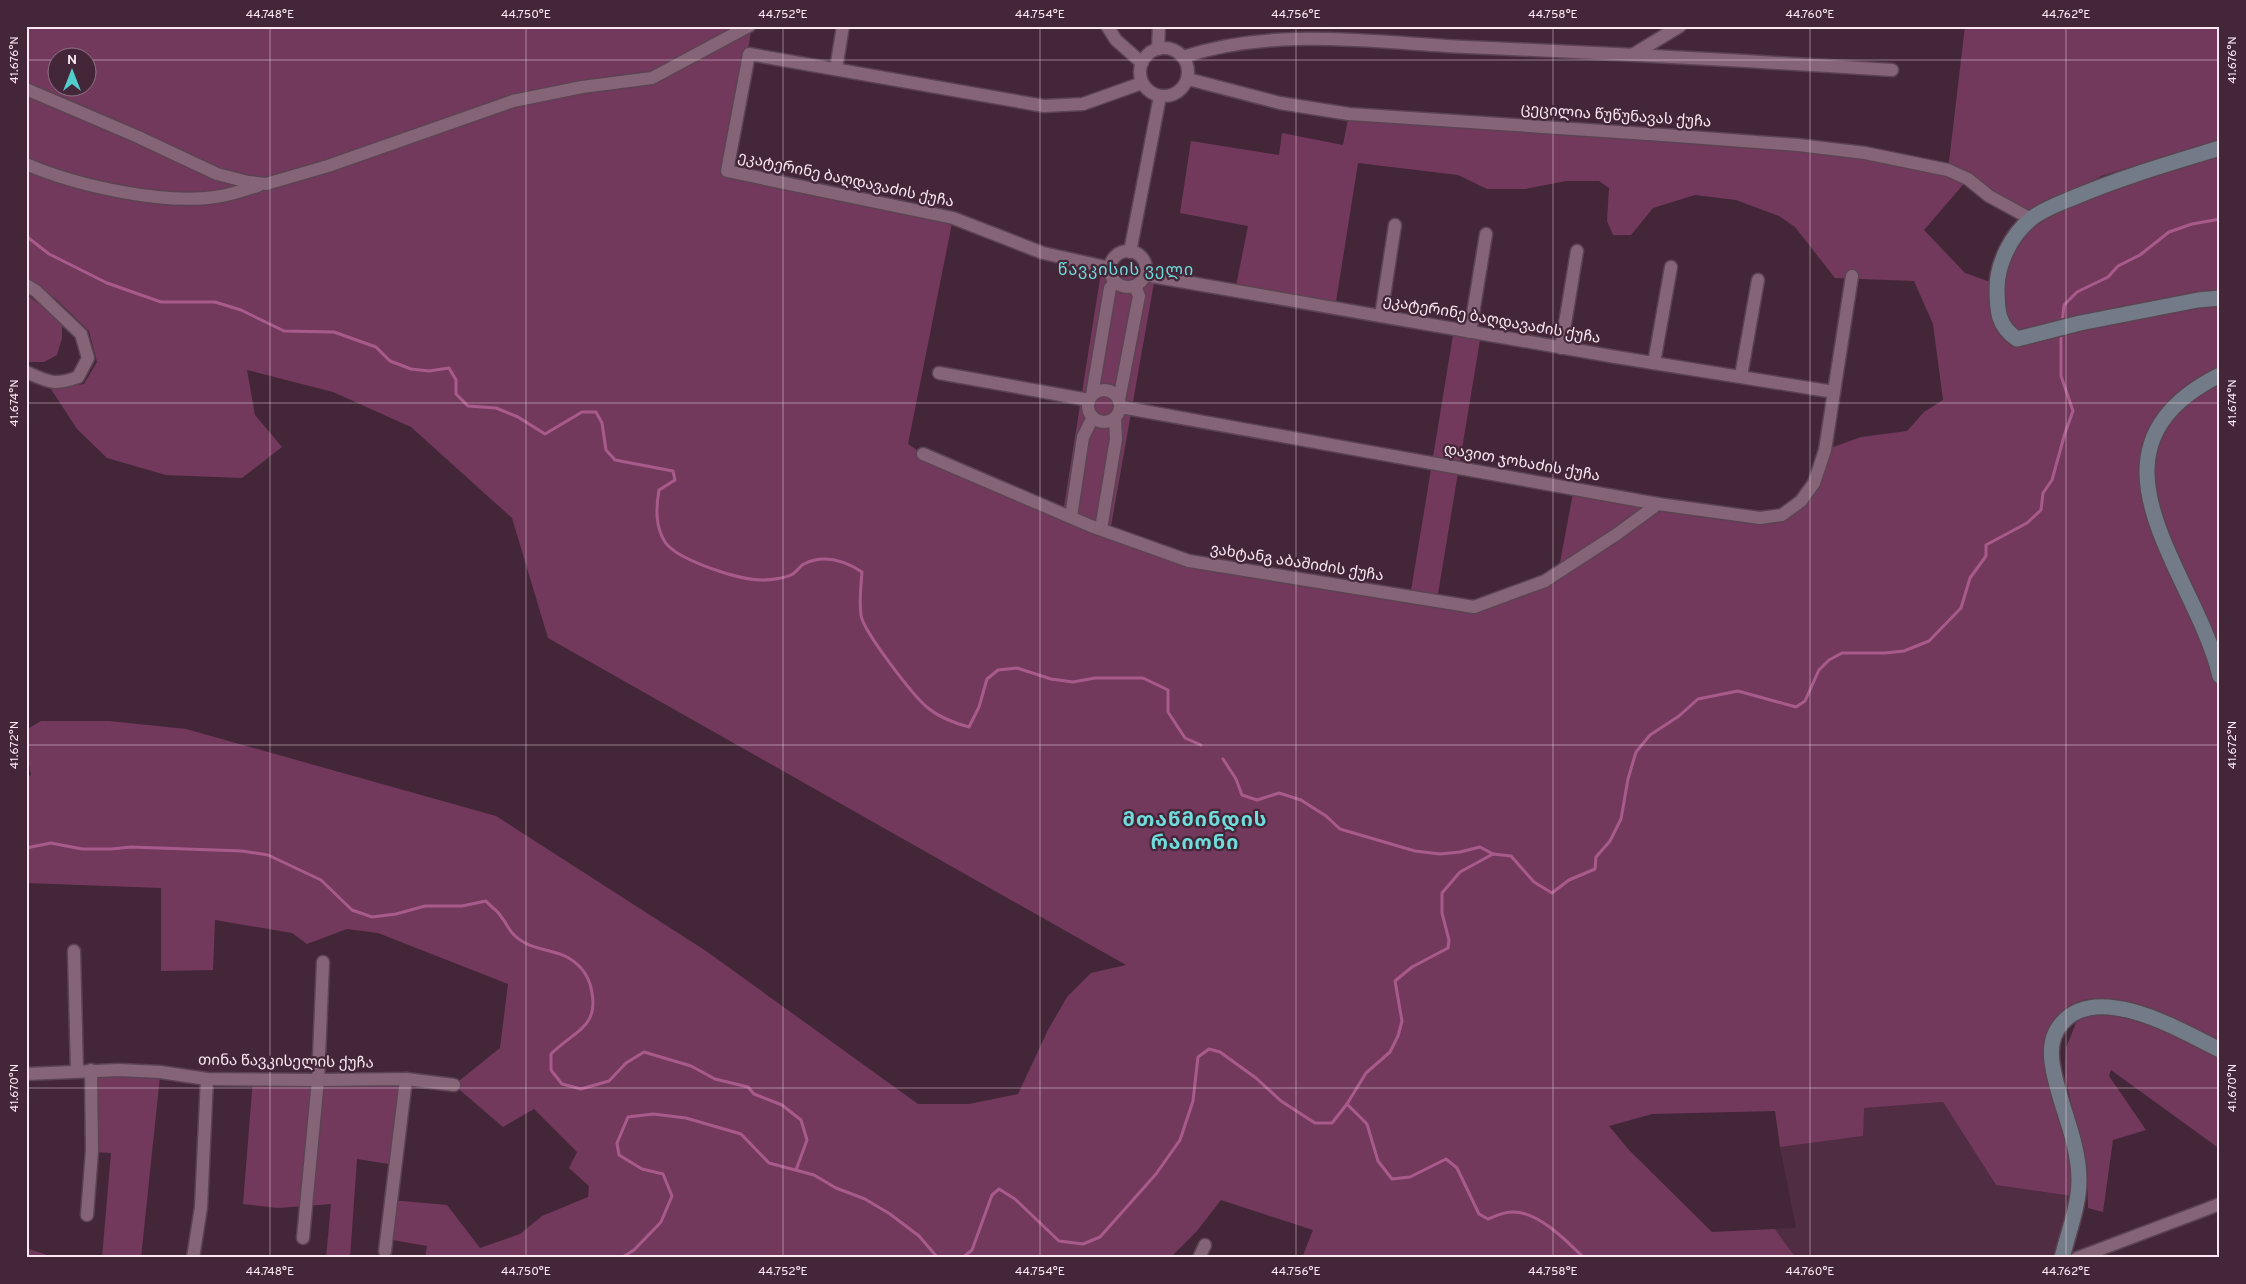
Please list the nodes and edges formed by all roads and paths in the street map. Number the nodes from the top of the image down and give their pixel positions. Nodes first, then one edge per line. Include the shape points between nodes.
1 (749, 26) edge
2 (843, 26) edge
3 (1107, 26) edge
4 (1159, 26) edge
5 (1680, 26) edge
6 (1158, 49) junction
7 (1634, 54) junction
8 (1183, 57) junction
9 (1142, 63) junction
10 (836, 69) junction
11 (1892, 70) dead end
12 (1188, 79) junction
13 (1142, 83) junction
14 (26, 89) edge
15 (1160, 96) junction
16 (2220, 148) edge
17 (26, 164) edge
18 (266, 184) junction
19 (2031, 219) junction
20 (1395, 225) dead end
21 (1486, 234) dead end
22 (1578, 251) dead end
23 (1130, 252) junction
24 (1671, 267) dead end
25 (1110, 268) junction
26 (1145, 275) junction
27 (1852, 276) dead end
28 (1758, 280) dead end
29 (1115, 282) junction
30 (26, 285) edge
31 (1135, 286) junction
32 (2220, 298) edge
33 (1380, 316) junction
34 (1470, 332) junction
35 (1561, 348) junction
36 (1654, 363) junction
37 (26, 372) edge
38 (939, 373) dead end
39 (2220, 375) edge
40 (1741, 376) junction
41 (1834, 392) junction
42 (1091, 398) junction
43 (1118, 408) junction
44 (1092, 416) junction
45 (923, 454) dead end
46 (1658, 504) junction
47 (1071, 517) junction
48 (1101, 529) junction
49 (2220, 676) edge
50 (74, 951) dead end
51 (323, 962) dead end
52 (2220, 1050) edge
53 (91, 1070) junction
54 (77, 1071) junction
55 (26, 1074) edge
56 (207, 1078) junction
57 (406, 1078) junction
58 (318, 1080) junction
59 (454, 1084) dead end
60 (2220, 1204) edge
61 (87, 1215) dead end
62 (303, 1238) dead end
63 (1205, 1245) dead end
64 (385, 1251) dead end
65 (193, 1258) edge
66 (1199, 1258) edge
67 (2062, 1258) edge
68 (2077, 1258) edge

1 - 18 street via 652,78 582,87 513,101 328,166
2 - 10 street
3 - 9 street via 1116,40
4 - 6 street
5 - 7 street
6 - 8 street via 1167,48
6 - 9 street
7 - 8 street via 1329,39 1246,42 1209,48
7 - 11 street
8 - 12 street
9 - 13 street
10 - 13 street, ეკატერინე ბაღდავაძის ქუჩა via 1044,106 1083,104
10 - 25 street, ეკატერინე ბაღდავაძის ქუჩა via 749,54 727,171 953,218 1043,253
12 - 15 street via 1177,93
12 - 19 street, ცეცილია წუწუნავას ქუჩა via 1280,103 1349,114 1663,134 1865,152 1948,170
13 - 15 street
14 - 18 street via 217,174
15 - 23 street
16 - 19 main road via 2145,169 2054,206
17 - 18 street via 93,186 183,199 222,196
19 - 32 main road via 2012,241 2003,258 1997,284 1996,308 2003,326 2017,339 2080,323
20 - 33 street
21 - 34 street
22 - 35 street
23 - 25 street via 1120,253
23 - 26 street via 1142,258
24 - 36 street
25 - 29 street
26 - 31 street
26 - 33 street, ეკატერინე ბაღდავაძის ქუჩა
27 - 41 street, დავით ჯოხაძის ქუჩა
28 - 40 street
29 - 31 street via 1123,287
29 - 42 street via 1110,288
30 - 37 street via 81,334 88,358 78,378 60,383
31 - 43 street via 1139,296
33 - 34 street, ეკატერინე ბაღდავაძის ქუჩა
34 - 35 street, ეკატერინე ბაღდავაძის ქუჩა
35 - 36 street, ეკატერინე ბაღდავაძის ქუჩა
36 - 40 street, ეკატერინე ბაღდავაძის ქუჩა
38 - 42 street
39 - 49 main road via 2182,397 2168,412 2151,444 2147,481 2153,516 2209,641
40 - 41 street, ეკატერინე ბაღდავაძის ქუჩა
41 - 46 street, დავით ჯოხაძის ქუჩა via 1825,450 1814,483 1802,501 1782,515 1760,518
42 - 43 street via 1105,390 1112,392
42 - 44 street via 1088,408
43 - 44 street via 1102,422
43 - 46 street, დავით ჯოხაძის ქუჩა
43 - 48 street
44 - 47 street via 1083,437
45 - 47 street, ვახტანგ აბაშიძის ქუჩა
46 - 48 street, ვახტანგ აბაშიძის ქუჩა via 1545,581 1474,606 1189,561
47 - 48 street, ვახტანგ აბაშიძის ქუჩა
50 - 54 street
51 - 58 street
52 - 67 main road via 2168,1024 2106,1007 2082,1009 2056,1029 2052,1039 2052,1061 2079,1180
53 - 54 street, თინა წავკისელის ქუჩა
53 - 56 street, თინა წავკისელის ქუჩა via 160,1072
53 - 61 street via 92,1151
54 - 55 street, თინა წავკისელის ქუჩა
56 - 58 street, თინა წავკისელის ქუჩა
56 - 65 street via 201,1207
57 - 58 street, თინა წავკისელის ქუჩა
57 - 59 street, თინა წავკისელის ქუჩა
57 - 64 street
58 - 62 street
60 - 68 street
63 - 66 street

